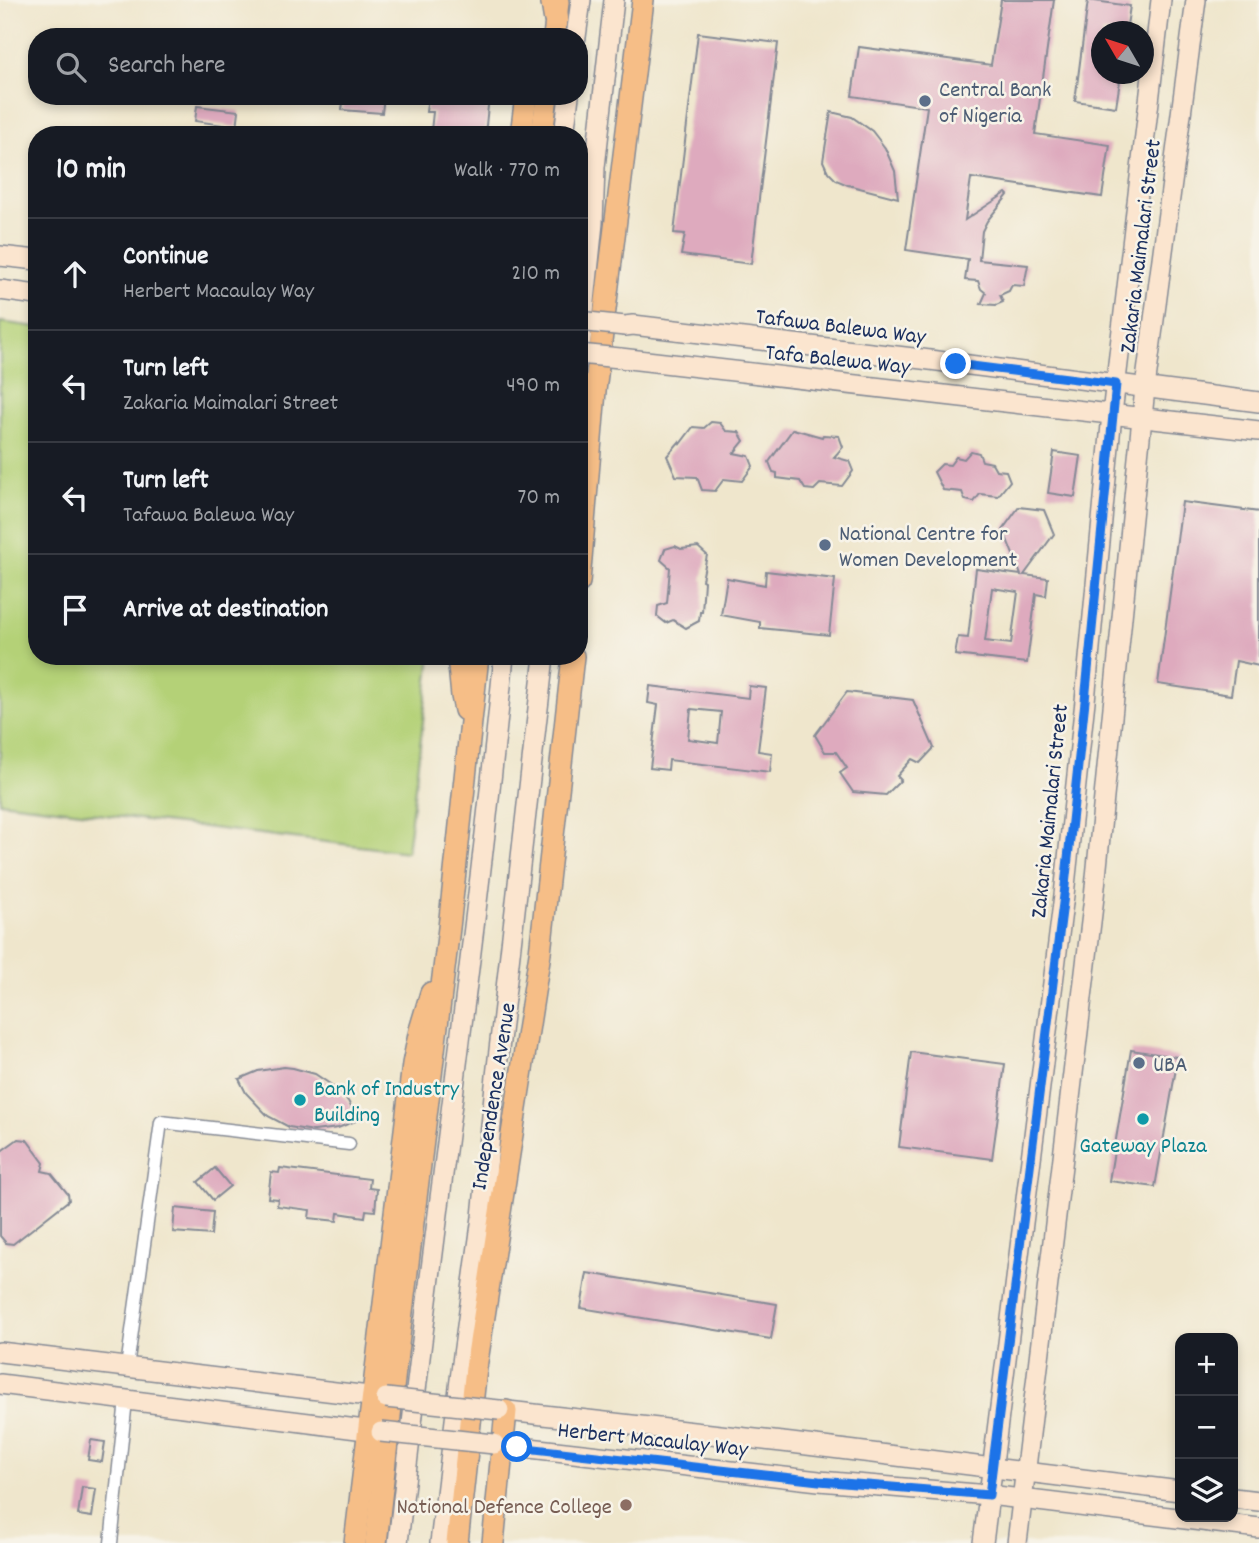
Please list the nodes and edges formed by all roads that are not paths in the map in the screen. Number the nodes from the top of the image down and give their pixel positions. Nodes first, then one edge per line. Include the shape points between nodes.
1 (581, 0) edge
2 (614, 0) edge
3 (643, 0) edge
4 (1161, 0) edge
5 (1196, 0) edge
6 (577, 28) edge
7 (525, 105) edge
8 (546, 105) edge
9 (568, 105) edge
10 (522, 126) edge
11 (543, 126) edge
12 (565, 126) edge
13 (0, 256) edge
14 (28, 259) edge
15 (588, 275) edge
16 (0, 290) edge
17 (28, 294) edge
18 (588, 322) edge
19 (588, 355) edge
20 (1116, 384) junction
21 (1145, 388) junction
22 (1259, 402) edge
23 (1112, 414) junction
24 (1142, 417) junction
25 (1259, 431) edge
26 (588, 475) edge
27 (467, 665) edge
28 (503, 665) edge
29 (542, 665) edge
30 (572, 665) edge
31 (1058, 943) junction
32 (1088, 945) junction
33 (446, 951) junction
34 (349, 1144) dead end
35 (0, 1352) edge
36 (127, 1367) junction
37 (0, 1384) edge
38 (380, 1397) junction
39 (126, 1400) junction
40 (503, 1410) junction
41 (375, 1431) junction
42 (499, 1445) junction
43 (992, 1468) junction
44 (1024, 1472) junction
45 (1175, 1490) edge
46 (989, 1495) junction
47 (1021, 1499) junction
48 (1238, 1499) edge
49 (1259, 1501) edge
50 (1259, 1528) edge
51 (111, 1543) edge
52 (355, 1543) edge
53 (376, 1543) edge
54 (398, 1543) edge
55 (440, 1543) edge
56 (457, 1543) edge
57 (493, 1543) edge
58 (983, 1543) edge
59 (1017, 1543) edge

1 - 6 main road
2 - 15 main road
3 - 26 main road
4 - 20 main road, Zakaria Maimalari Street
5 - 21 main road, Zakaria Maimalari Street
7 - 10 main road
8 - 11 main road
9 - 12 main road
13 - 14 main road
16 - 17 main road
18 - 20 main road, Tafawa Balewa Way, bridge
19 - 23 main road, Tafa Balewa Way, bridge
20 - 21 main road, Tafawa Balewa Way
20 - 23 main road, Zakaria Maimalari Street
21 - 22 main road, Tafawa Balewa Way
21 - 24 main road, Zakaria Maimalari Street
23 - 24 main road, Tafa Balewa Way
23 - 31 main road, Zakaria Maimalari Street
24 - 25 main road, Tafa Balewa Way
24 - 32 main road, Zakaria Maimalari Street
27 - 33 main road via 462,696 470,730
28 - 54 main road, Independence Avenue
29 - 55 main road, Independence Avenue via 482,1217
30 - 56 main road, Independence Avenue via 540,953 477,1368
31 - 32 main road
31 - 43 main road, Zakaria Maimalari Street
32 - 44 main road, Zakaria Maimalari Street
33 - 38 main road via 413,1063
33 - 53 main road
34 - 36 street via 161,1122
35 - 36 main road, Herbert Macaulay Way
36 - 38 main road, Herbert Macaulay Way
37 - 39 main road, Herbert Macaulay Way
38 - 40 main road, Herbert Macaulay Way, bridge
38 - 41 main road
39 - 41 main road, Herbert Macaulay Way
39 - 51 street
40 - 42 main road
40 - 43 main road, Herbert Macaulay Way
41 - 42 main road, Herbert Macaulay Way, bridge
41 - 52 main road
42 - 46 main road, Herbert Macaulay Way
42 - 57 main road
43 - 44 main road, Herbert Macaulay Way
43 - 46 main road, Zakaria Maimalari Street
44 - 45 main road, Herbert Macaulay Way
44 - 47 main road, Zakaria Maimalari Street
46 - 47 main road, Herbert Macaulay Way
46 - 58 main road, Zakaria Maimalari Street
47 - 50 main road, Herbert Macaulay Way
47 - 59 main road, Zakaria Maimalari Street
48 - 49 main road

